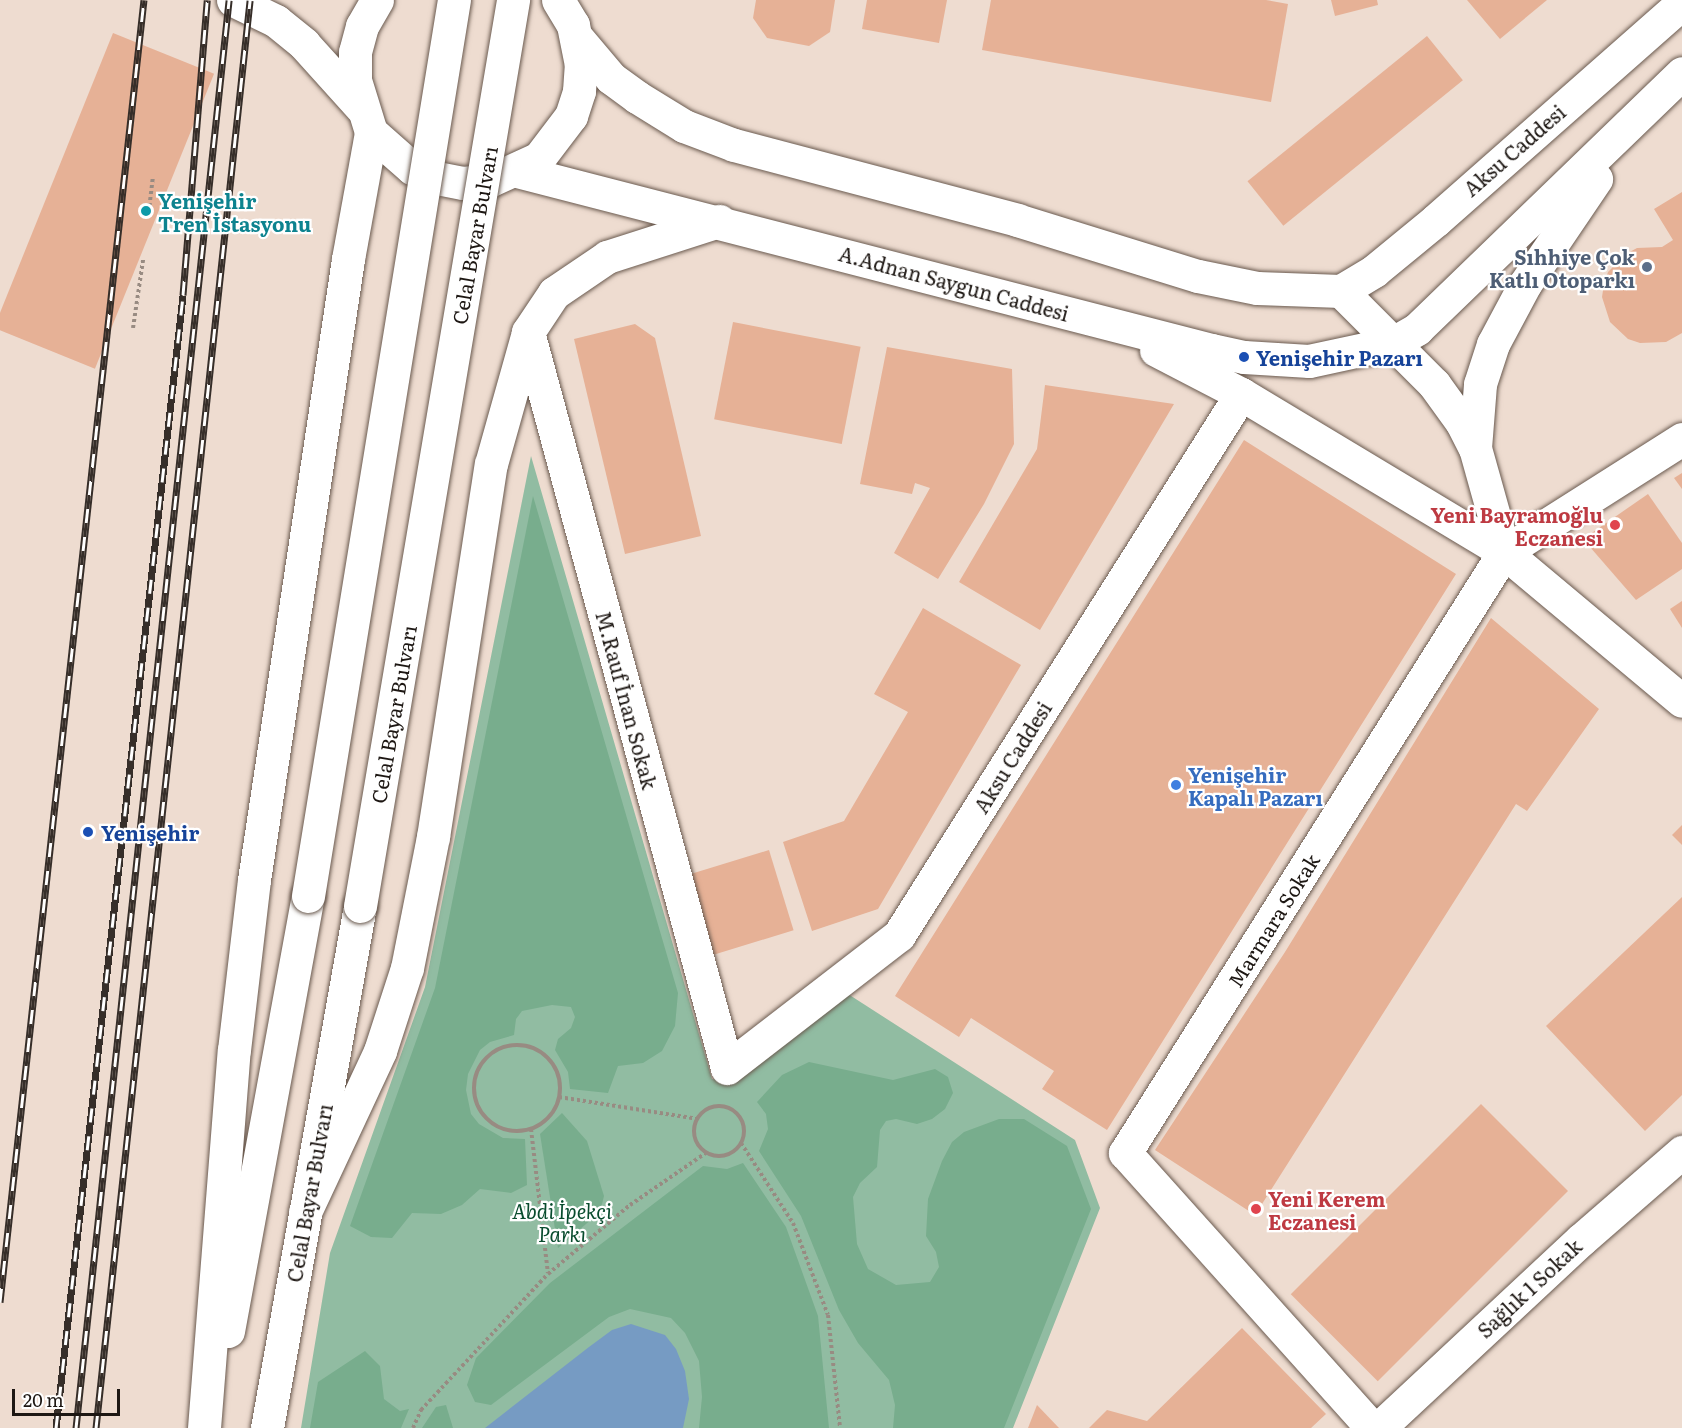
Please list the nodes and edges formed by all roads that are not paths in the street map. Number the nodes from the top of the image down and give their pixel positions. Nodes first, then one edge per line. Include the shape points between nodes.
1 (233, 0) edge
2 (377, 0) edge
3 (454, 0) edge
4 (513, 0) edge
5 (558, 0) edge
6 (1682, 3) edge
7 (578, 39) junction
8 (1682, 73) edge
9 (1641, 114) junction
10 (366, 119) junction
11 (517, 171) junction
12 (719, 221) junction
13 (1341, 291) junction
14 (1104, 322) junction
15 (528, 332) junction
16 (1393, 344) junction
17 (1241, 394) junction
18 (1682, 439) edge
19 (1475, 448) junction
20 (1504, 552) junction
21 (1682, 701) edge
22 (727, 1068) joint
23 (1682, 1152) edge
24 (305, 1212) junction
25 (204, 1428) edge
26 (211, 1428) edge
27 (267, 1428) edge
28 (1372, 1428) edge
29 (1379, 1428) edge

1 - 10 main road via 276,21 304,44
2 - 10 main road via 362,26 355,52 355,80
3 - 26 main road, bridge via 308,896
4 - 24 main road, Celal Bayar Bulvarı, bridge
5 - 7 main road
6 - 13 main road, Aksu Caddesi via 1436,220 1374,271
7 - 11 main road via 581,74 571,116 539,158
7 - 13 main road via 611,78 637,97 684,126 734,145 1017,220 1198,276 1257,288
8 - 9 main road
9 - 16 main road via 1462,290
9 - 19 main road via 1525,284 1503,323 1480,384
10 - 11 main road via 412,168 437,178 464,183 491,180
10 - 25 main road via 254,880 234,1050
11 - 12 main road, A.Adnan Saygun Caddesi via 565,187
12 - 14 main road, A.Adnan Saygun Caddesi
12 - 15 main road via 607,257 554,293
13 - 16 main road
14 - 16 main road, A.Adnan Saygun Caddesi via 1211,350 1278,360 1344,356
14 - 17 main road
15 - 22 main road, M.Rauf İnan Sokak
15 - 24 main road via 491,464 433,837 408,968 380,1050
16 - 19 main road via 1434,384
17 - 20 main road
17 - 22 main road, Aksu Caddesi via 899,935
18 - 20 main road, Marmara Sokak
19 - 20 main road
20 - 21 main road
20 - 28 main road, Marmara Sokak via 1125,1154
23 - 29 main road, Sağlık 1 Sokak via 1582,1239
24 - 27 main road, Celal Bayar Bulvarı

